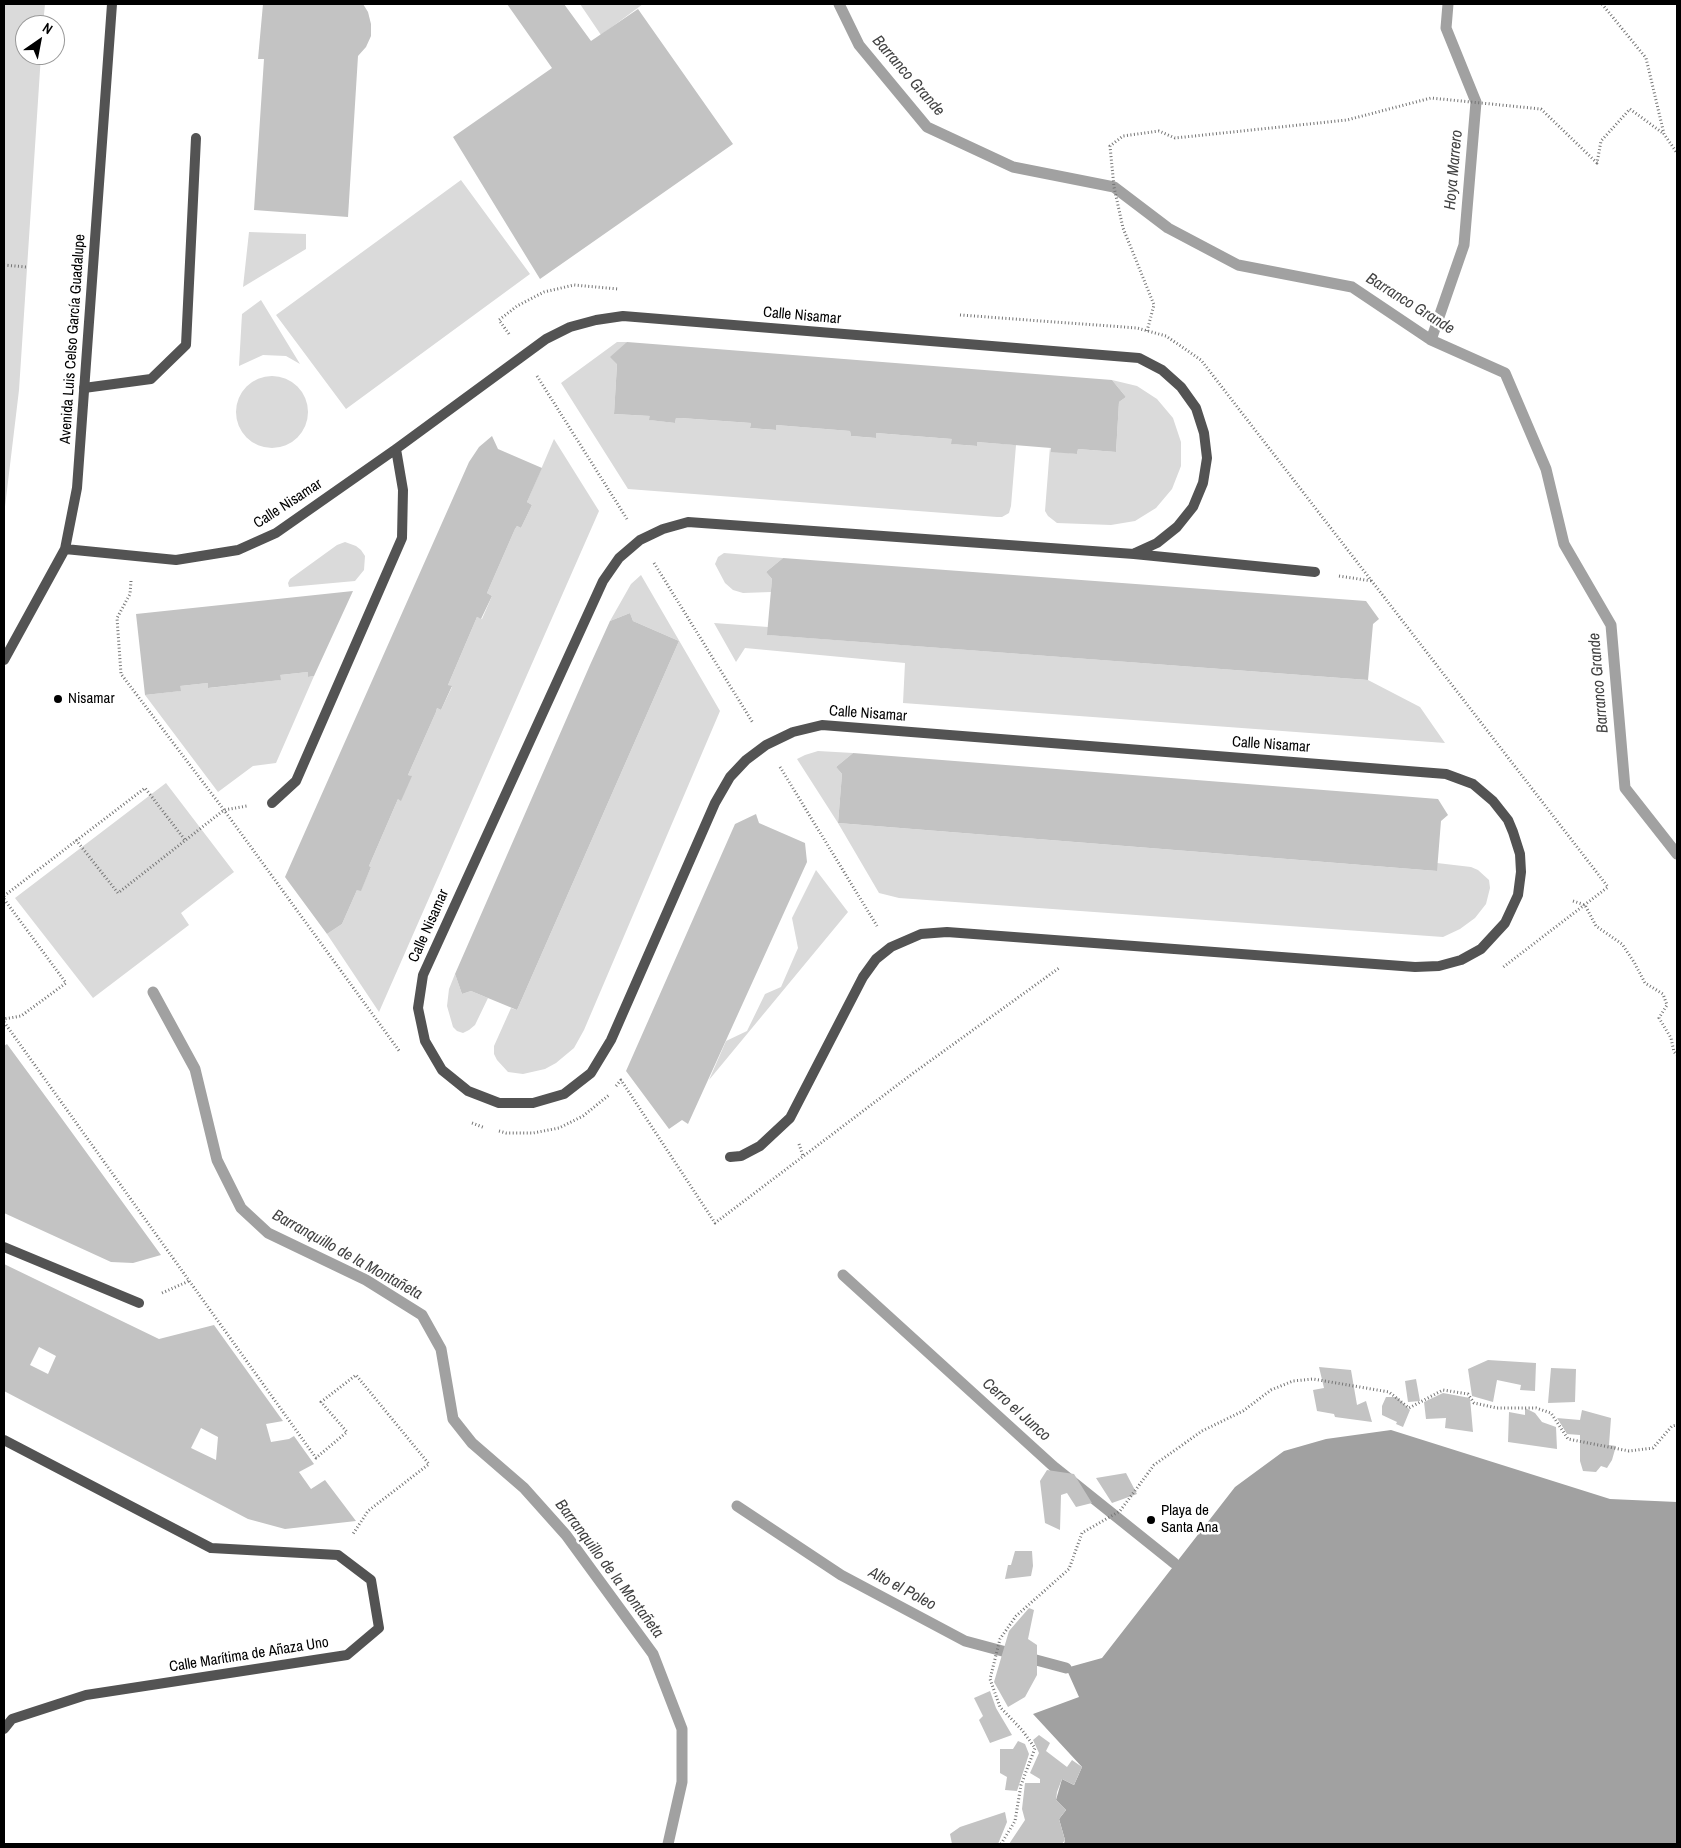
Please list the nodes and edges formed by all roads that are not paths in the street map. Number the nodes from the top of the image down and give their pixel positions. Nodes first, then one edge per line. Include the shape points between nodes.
1 (112, 4) edge
2 (196, 138) dead end
3 (84, 388) junction
4 (396, 449) junction
5 (65, 549) junction
6 (1134, 554) junction
7 (1315, 572) road end
8 (4, 660) edge
9 (272, 803) road end
10 (730, 1156) dead end
11 (4, 1247) edge
12 (139, 1303) dead end
13 (4, 1440) edge
14 (4, 1729) edge

1 - 3 street, Avenida Luis Celso García Guadalupe
2 - 3 street via 186,345 151,379
3 - 5 street, Avenida Luis Celso García Guadalupe via 77,488
4 - 5 street, Calle Nisamar via 276,533 238,550 176,560
4 - 6 street, Calle Nisamar via 546,339 596,320 623,316 1139,358 1162,370 1181,387 1196,408 1204,433 1206,458 1203,483 1193,507 1178,527 1158,543
4 - 9 street via 403,490 402,538 296,781
5 - 8 street, Avenida Luis Celso García Guadalupe
6 - 7 street, Calle Nisamar
6 - 10 street, Calle Nisamar via 688,522 640,540 619,558 603,581 423,975 418,1008 425,1041 442,1070 468,1091 499,1103 533,1104 564,1094 591,1073 611,1040 715,803 730,777 766,744 793,732 822,725 1446,774 1473,784 1493,801 1513,832 1520,854 1521,872 1518,895 1505,923 1481,949 1461,960 1439,966 1415,967 947,932 921,934 891,947 876,959 863,977 790,1118 760,1146 741,1156
11 - 12 street
13 - 14 street, Calle Marítima de Añaza Uno via 211,1548 338,1555 371,1580 379,1628 347,1655 86,1695 12,1719

